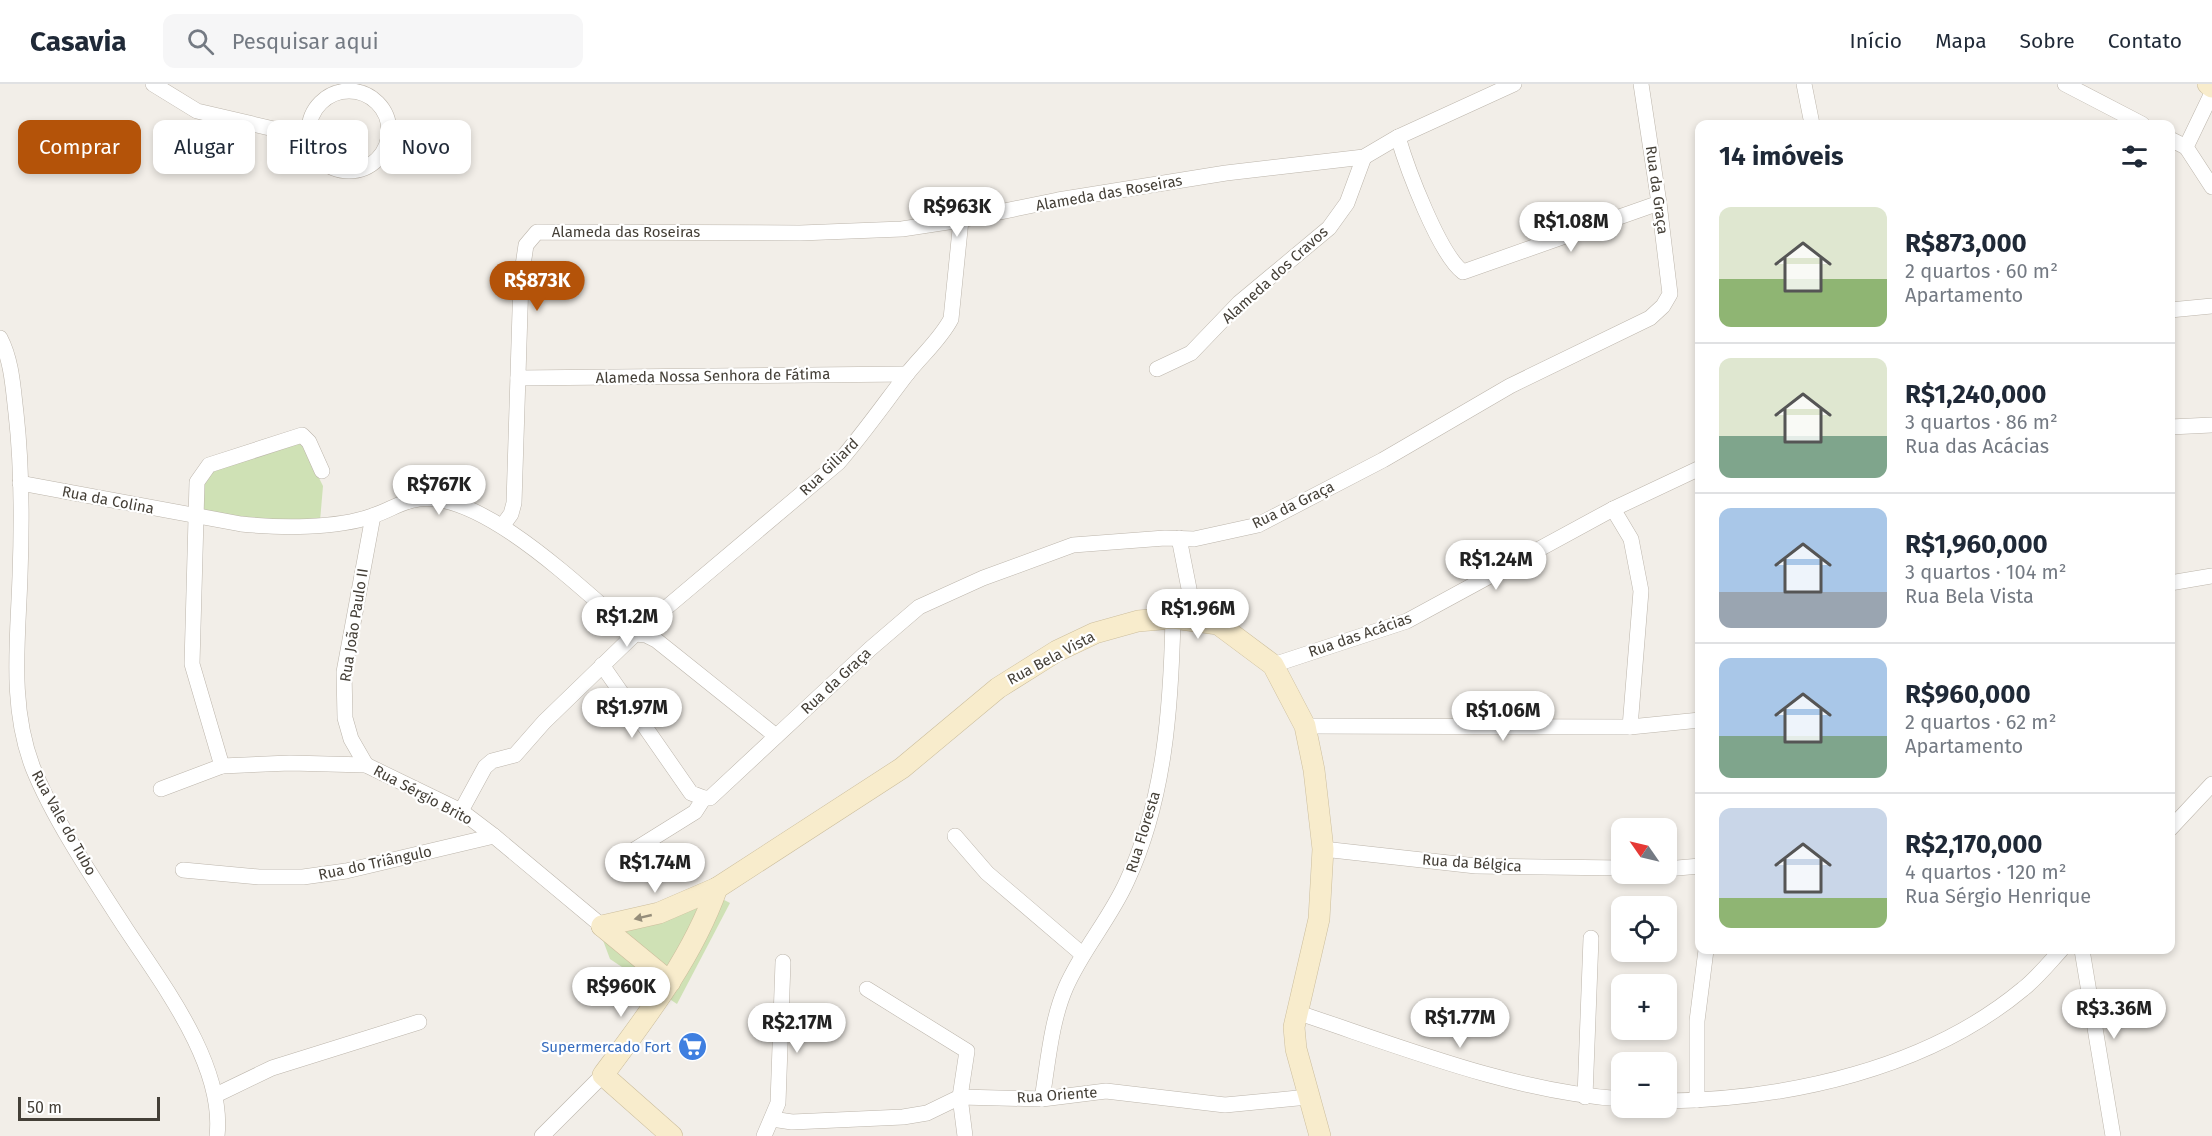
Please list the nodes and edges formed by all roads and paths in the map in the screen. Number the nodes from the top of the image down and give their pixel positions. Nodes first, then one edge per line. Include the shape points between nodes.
1 (153, 84) edge
2 (1514, 84) edge
3 (1641, 84) edge
4 (1804, 84) edge
5 (2065, 84) edge
6 (2208, 84) edge
7 (2212, 87) edge
8 (2212, 93) edge
9 (1811, 120) edge
10 (2134, 120) edge
11 (267, 127) edge
12 (308, 137) joint
13 (1398, 137) junction
14 (2175, 142) edge
15 (2186, 147) junction
16 (1364, 157) junction
17 (2212, 187) edge
18 (1659, 203) junction
19 (961, 220) junction
20 (2212, 306) edge
21 (2175, 310) edge
22 (0, 338) edge
23 (1157, 369) dead end
24 (908, 374) junction
25 (518, 378) junction
26 (2212, 425) edge
27 (2175, 427) edge
28 (1695, 470) edge
29 (322, 471) dead end
30 (20, 483) junction
31 (1613, 509) junction
32 (196, 516) junction
33 (373, 516) junction
34 (503, 525) junction
35 (1179, 538) junction
36 (2212, 576) edge
37 (2175, 583) edge
38 (1173, 618) junction
39 (1195, 619) junction
40 (635, 634) junction
41 (602, 665) junction
42 (1273, 665) junction
43 (1695, 720) edge
44 (1305, 726) junction
45 (1630, 727) junction
46 (776, 736) junction
47 (222, 765) junction
48 (366, 765) junction
49 (2212, 784) edge
50 (161, 789) dead end
51 (697, 796) junction
52 (461, 811) junction
53 (2175, 824) edge
54 (494, 836) junction
55 (955, 836) dead end
56 (1323, 849) junction
57 (634, 850) dead end
58 (1695, 866) edge
59 (1611, 868) edge
60 (1677, 868) edge
61 (183, 870) dead end
62 (717, 888) junction
63 (602, 926) junction
64 (1591, 938) dead end
65 (1082, 954) junction
66 (1705, 954) edge
67 (2057, 954) edge
68 (2083, 954) edge
69 (783, 962) dead end
70 (670, 982) junction
71 (867, 989) dead end
72 (1296, 1012) junction
73 (419, 1022) dead end
74 (603, 1075) junction
75 (216, 1095) junction
76 (960, 1097) junction
77 (1308, 1097) junction
78 (1585, 1097) junction
79 (1611, 1098) edge
80 (1042, 1099) junction
81 (1697, 1100) junction
82 (1677, 1101) edge
83 (772, 1119) junction
84 (217, 1136) edge
85 (542, 1136) edge
86 (672, 1136) edge
87 (764, 1136) edge
88 (965, 1136) edge
89 (1320, 1136) edge
90 (2113, 1136) edge

1 - 11 street via 196,111
2 - 13 street, Alameda das Roseiras
3 - 18 street, Rua da Graça
4 - 9 street
5 - 10 street
6 - 7 main road
8 - 15 street
12 - 12 street via 317,156 332,168 358,171 381,156 390,132 388,118 372,97 346,90 327,97 313,111
13 - 16 street, Alameda das Roseiras
13 - 18 street via 1406,165 1450,259 1463,272
14 - 15 street
15 - 17 street
16 - 19 street, Alameda das Roseiras via 1226,173
16 - 23 street, Alameda dos Cravos via 1347,203 1329,228 1239,303 1191,353
18 - 35 street, Rua da Graça via 1670,294 1664,306 1650,318 1510,386 1383,460 1258,525 1194,539
19 - 24 street, Rua Giliard via 951,319
19 - 25 street, Alameda das Roseiras via 902,229 800,233 537,232 526,245 521,279
20 - 21 street
22 - 30 street, Rua Vale do Tubo via 10,367
24 - 25 street, Alameda Nossa Senhora de Fátima
24 - 40 street, Rua Giliard via 838,463
25 - 34 street via 514,503
26 - 27 street
28 - 31 street, Rua das Acácias
29 - 32 street via 302,435 209,465 197,482
30 - 32 street, Rua da Colina
30 - 75 street, Rua Vale do Tubo via 16,684 21,724 33,768 67,833 187,1027
31 - 42 street, Rua das Acácias via 1407,621
31 - 45 street via 1631,539 1641,591
32 - 33 street, Rua da Colina via 276,528
32 - 47 street via 192,664
33 - 34 street, Rua da Colina via 411,500 432,499 455,504
33 - 48 street, Rua João Paulo II via 344,672 345,718 351,739
34 - 40 street, Rua da Colina
35 - 39 street
35 - 46 street, Rua da Graça via 1073,545 919,607
36 - 37 street
38 - 39 main road, Rua Bela Vista
38 - 62 main road, Rua Bela Vista via 1138,621 1095,633 1025,669 902,768
38 - 65 street, Rua Floresta via 1164,751 1143,842 1108,917
39 - 42 main road, Rua Bela Vista via 1218,624
40 - 41 street, Rua Giliard
40 - 46 street, Rua da Colina via 656,640
41 - 51 street
41 - 52 street, Rua Giliard via 515,755 485,767
42 - 44 main road, Rua Bela Vista
43 - 45 street
44 - 45 street
44 - 56 main road, Rua Bela Vista
46 - 51 street, Rua da Graça via 710,798
47 - 48 street, Rua Sérgio Brito
47 - 50 street, Rua Sérgio Brito
48 - 52 street, Rua Sérgio Brito
49 - 53 street
51 - 57 street, Rua da Graça via 695,812
52 - 54 street, Rua Sérgio Brito
54 - 61 street, Rua do Triângulo via 346,872 303,877
54 - 63 street, Rua Sérgio Brito
55 - 65 street via 987,873
56 - 59 street, Rua da Bélgica via 1476,866
56 - 72 main road, Rua Bela Vista via 1319,919
58 - 60 street
62 -> 63 main road, Rua Bela Vista via 659,913
62 - 70 main road via 704,924
63 - 70 main road, Rua Sérgio Brito
64 - 78 street
65 - 80 street, Rua Floresta via 1055,1024
66 - 81 street via 1697,1021
67 - 81 street via 2009,1001 1915,1052 1850,1076 1782,1092
68 - 90 street
69 - 83 street via 779,1094
70 - 74 main road
71 - 76 street via 967,1051
72 - 77 main road, Rua Bela Vista via 1296,1049
72 - 78 street via 1457,1065
73 - 75 street via 272,1068
74 - 85 street
74 - 86 main road
75 - 84 street, Rua Vale do Tubo
76 - 80 street, Rua Oriente
76 - 83 street, Rua Oriente via 927,1113 903,1117 792,1122
76 - 88 street
77 - 80 street, Rua Oriente via 1225,1105 1106,1091
77 - 89 main road, Rua Bela Vista
78 - 79 street
81 - 82 street
83 - 87 street

